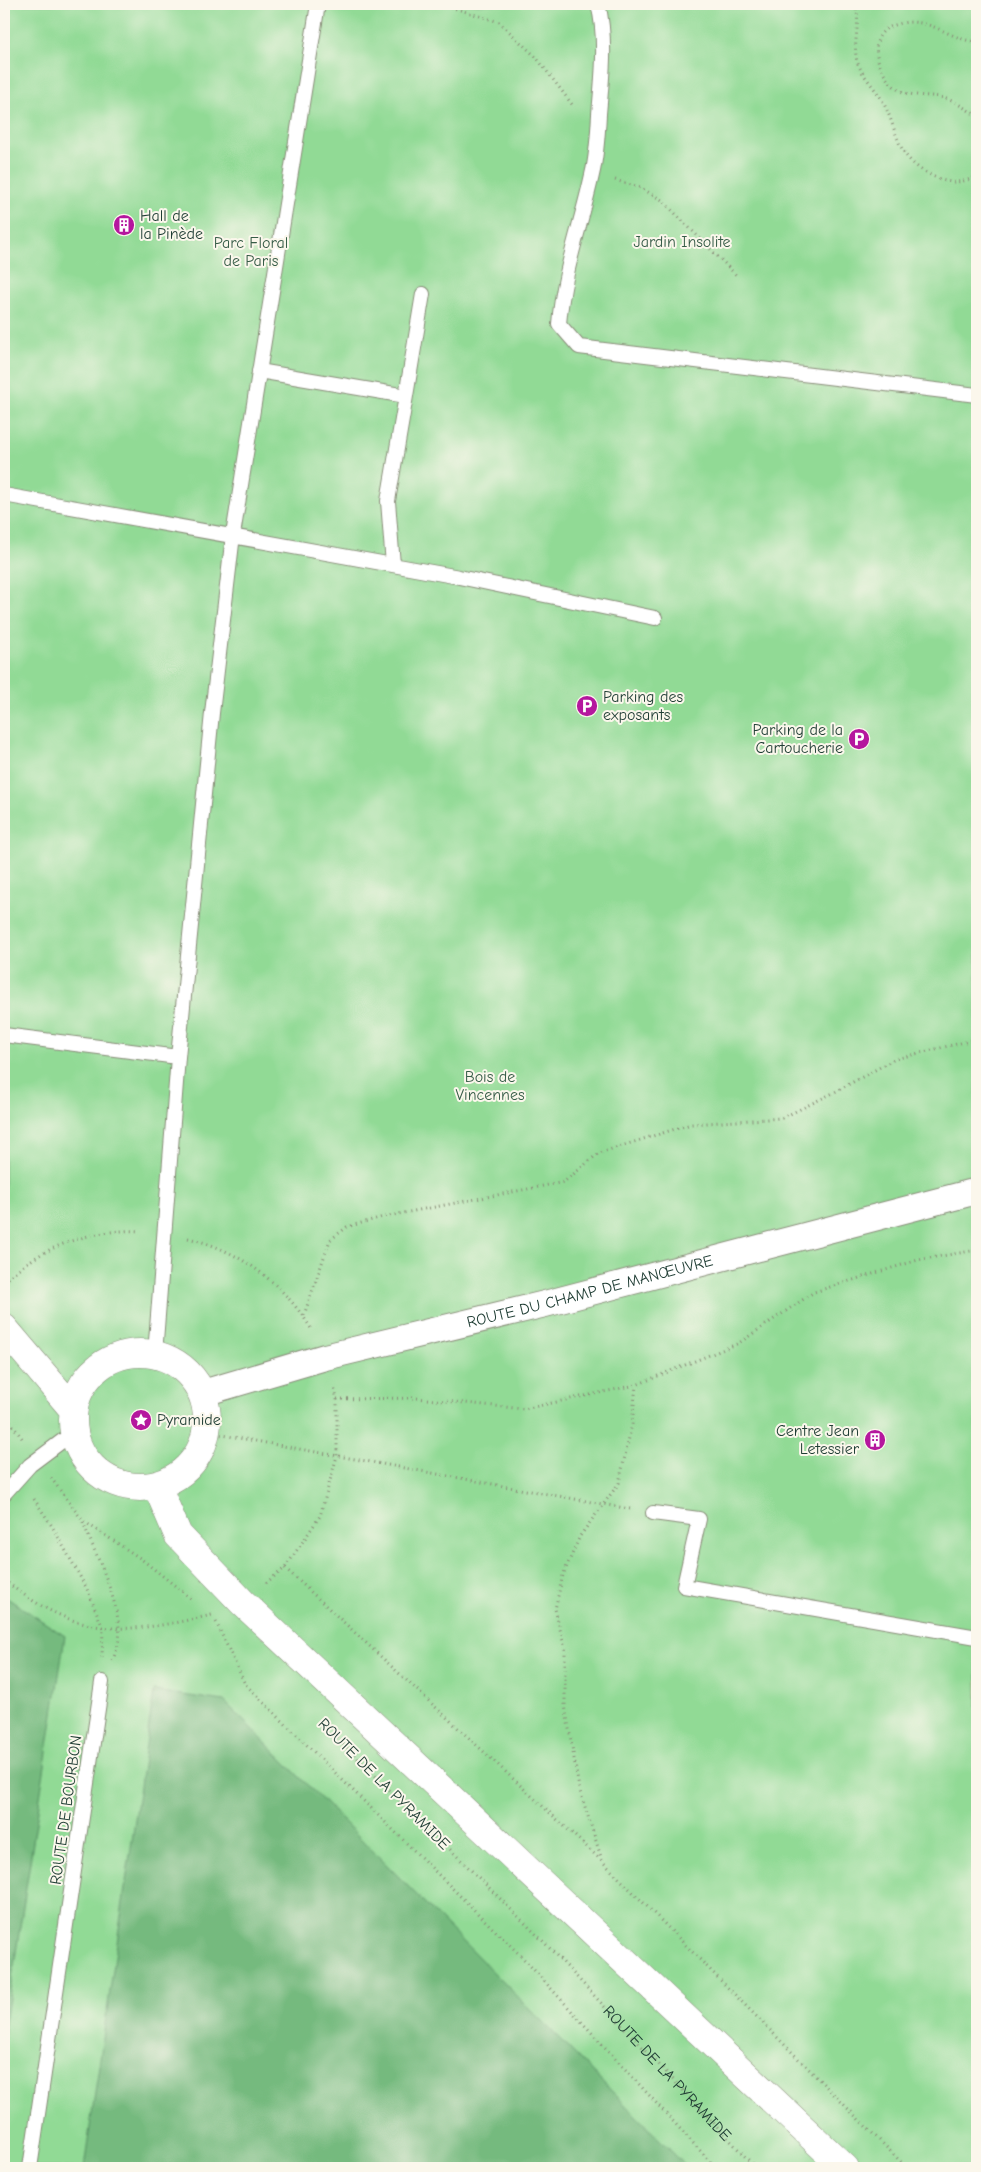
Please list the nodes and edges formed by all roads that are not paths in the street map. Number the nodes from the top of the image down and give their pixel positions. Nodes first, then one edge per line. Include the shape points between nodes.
1 (318, 4) edge
2 (598, 4) edge
3 (423, 294) dead end
4 (259, 372) junction
5 (977, 395) edge
6 (406, 396) junction
7 (4, 495) edge
8 (233, 535) junction
9 (393, 565) junction
10 (655, 618) dead end
11 (4, 1035) edge
12 (178, 1057) junction
13 (977, 1191) edge
14 (4, 1328) edge
15 (154, 1354) junction
16 (203, 1393) junction
17 (73, 1420) junction
18 (157, 1486) junction
19 (4, 1494) edge
20 (653, 1513) road end
21 (977, 1637) edge
22 (102, 1682) road end
23 (30, 2168) edge
24 (845, 2168) edge

1 - 4 lane
2 - 5 lane via 603,72 598,138 593,173 561,293 559,324 579,347
3 - 6 lane
4 - 6 lane
4 - 8 lane
6 - 9 lane via 388,501
7 - 8 lane
8 - 9 lane
8 - 12 lane
9 - 10 lane
11 - 12 lane
12 - 15 lane
13 - 16 street, ROUTE DU CHAMP DE MANŒUVRE via 545,1304 325,1357
14 - 17 street
15 - 16 street via 183,1369
15 - 17 street via 128,1354 105,1363 87,1379 77,1394
16 - 18 street via 206,1432 196,1453 184,1471
17 - 18 street via 84,1459 105,1478 132,1487
17 - 19 lane
18 - 24 street, ROUTE DE LA PYRAMIDE via 178,1535 242,1602
20 - 21 lane via 699,1519 684,1586
22 - 23 lane, ROUTE DE BOURBON

